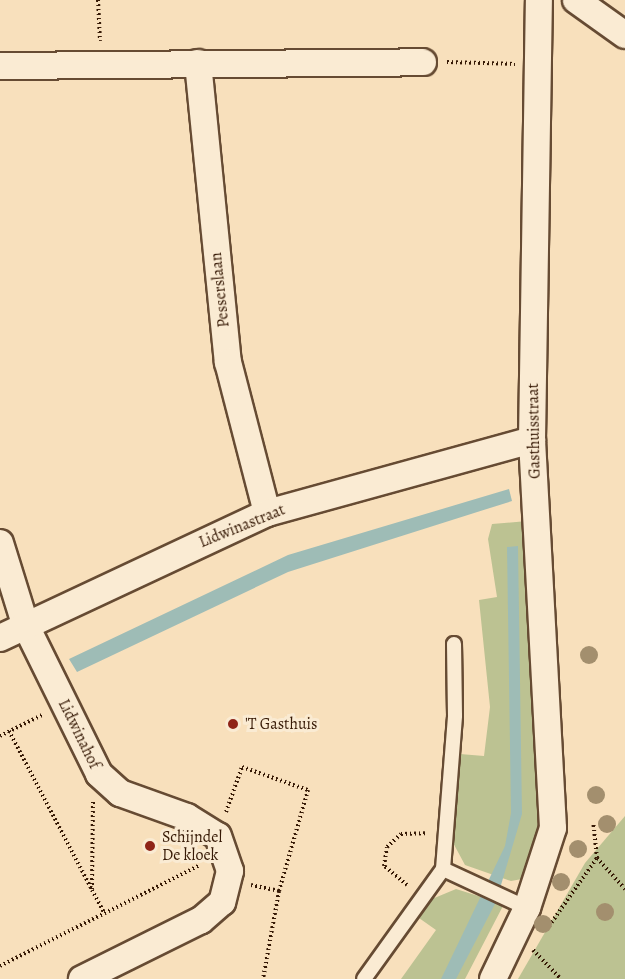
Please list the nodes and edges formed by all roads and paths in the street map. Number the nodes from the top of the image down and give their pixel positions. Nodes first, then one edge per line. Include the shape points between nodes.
1 (98, 0) edge
2 (539, 0) edge
3 (576, 0) edge
4 (625, 35) edge
5 (423, 62) joint
6 (198, 63) junction
7 (101, 65) junction
8 (536, 65) junction
9 (0, 66) edge
10 (532, 440) junction
11 (267, 513) junction
12 (0, 543) edge
13 (25, 624) junction
14 (0, 638) edge
15 (454, 644) dead end
16 (64, 704) junction
17 (9, 731) junction
18 (0, 736) edge
19 (99, 774) junction
20 (593, 822) dead end
21 (222, 844) junction
22 (445, 844) junction
23 (597, 858) junction
24 (443, 869) junction
25 (625, 889) edge
26 (92, 890) junction
27 (425, 894) junction
28 (516, 903) junction
29 (104, 913) junction
30 (546, 932) dead end
31 (539, 941) dead end
32 (533, 950) junction
33 (527, 960) dead end
34 (0, 966) edge
35 (82, 979) edge
36 (263, 979) edge
37 (364, 979) edge
38 (493, 979) edge
39 (561, 979) edge

1 - 7 path
2 - 8 street, Gasthuisstraat
3 - 4 street
5 - 6 street
5 - 8 path
6 - 7 street
6 - 11 street, Pesserslaan via 228,362
7 - 9 street
8 - 10 street, Gasthuisstraat
10 - 11 street, Lidwinastraat
10 - 28 street, Gasthuisstraat via 553,828 544,860
11 - 13 street, Lidwinastraat
12 - 13 street, Lidwinahof
13 - 14 street, Lidwinastraat
13 - 16 street, Lidwinahof
15 - 22 lane
16 - 17 path
16 - 19 street, Lidwinahof
17 - 18 path
17 - 26 path
19 - 21 street, Lidwinahof via 120,793 187,817
19 - 26 path via 93,779
20 - 23 path
21 - 29 path
21 - 35 street via 230,882 222,902 201,920
21 - 36 path via 242,767 308,790 279,891
22 - 24 lane
22 - 27 path via 421,831 401,834 387,847 384,867 392,877
23 - 25 path
23 - 30 path
24 - 27 lane
24 - 28 lane
26 - 29 path
27 - 37 lane
28 - 38 street, Gasthuisstraat
29 - 34 path
31 - 32 path
32 - 33 path
32 - 39 path

